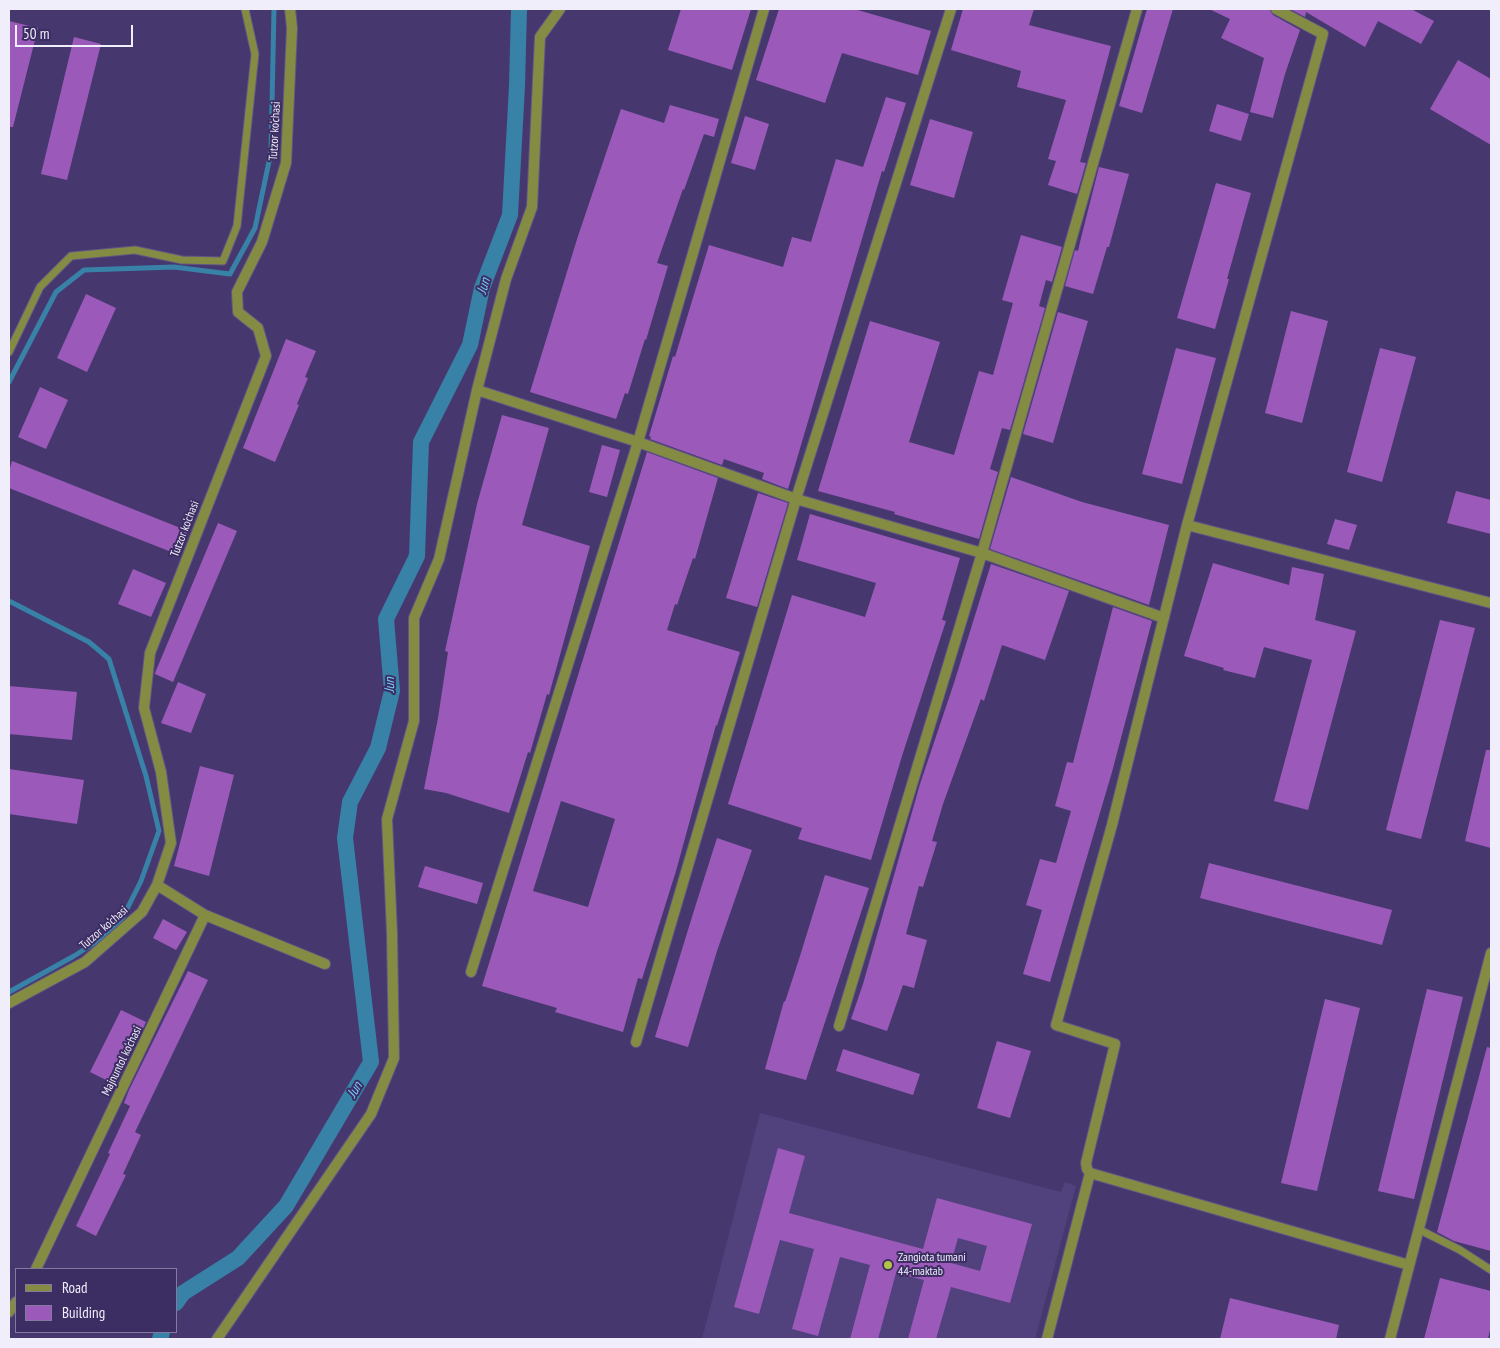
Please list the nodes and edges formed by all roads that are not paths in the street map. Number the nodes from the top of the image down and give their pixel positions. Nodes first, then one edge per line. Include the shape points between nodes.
1 (245, 9) edge
2 (290, 9) edge
3 (560, 9) edge
4 (764, 9) edge
5 (951, 9) edge
6 (1137, 9) edge
7 (1276, 9) edge
8 (9, 352) edge
9 (477, 390) junction
10 (638, 442) junction
11 (796, 499) junction
12 (1187, 525) junction
13 (982, 553) junction
14 (1491, 603) edge
15 (1164, 618) junction
16 (157, 885) junction
17 (205, 915) junction
18 (1491, 953) edge
19 (325, 964) dead end
20 (471, 972) dead end
21 (9, 1003) edge
22 (839, 1026) dead end
23 (636, 1042) dead end
24 (1090, 1173) junction
25 (1418, 1229) junction
26 (1409, 1265) junction
27 (36, 1268) edge
28 (1491, 1270) edge
29 (217, 1339) edge
30 (1047, 1339) edge
31 (1390, 1339) edge

1 - 8 lane via 255,54 237,226 224,261 182,260 135,250 71,256 40,287
2 - 16 street, Tutzor ko‘chasi via 286,163 262,242 237,292 238,312 258,328 266,356 150,653 144,708 161,772 171,843
3 - 9 street via 540,37 532,208 506,280
4 - 10 street
5 - 11 street
6 - 13 street
7 - 12 street via 1323,34
9 - 10 street
9 - 29 street via 439,559 414,618 414,721 387,819 394,1058 371,1114
10 - 11 street
10 - 20 street
11 - 13 street
11 - 23 street
12 - 14 street
12 - 15 street
13 - 15 street
13 - 22 street
15 - 24 street via 1112,825 1056,1025 1115,1044 1086,1163
16 - 17 street
16 - 21 street, Tutzor ko‘chasi via 142,912 85,962
17 - 19 street
17 - 27 street, Majnuntol ko‘chasi
18 - 25 street
24 - 26 street
24 - 30 street
25 - 26 street
25 - 28 lane
26 - 31 street

